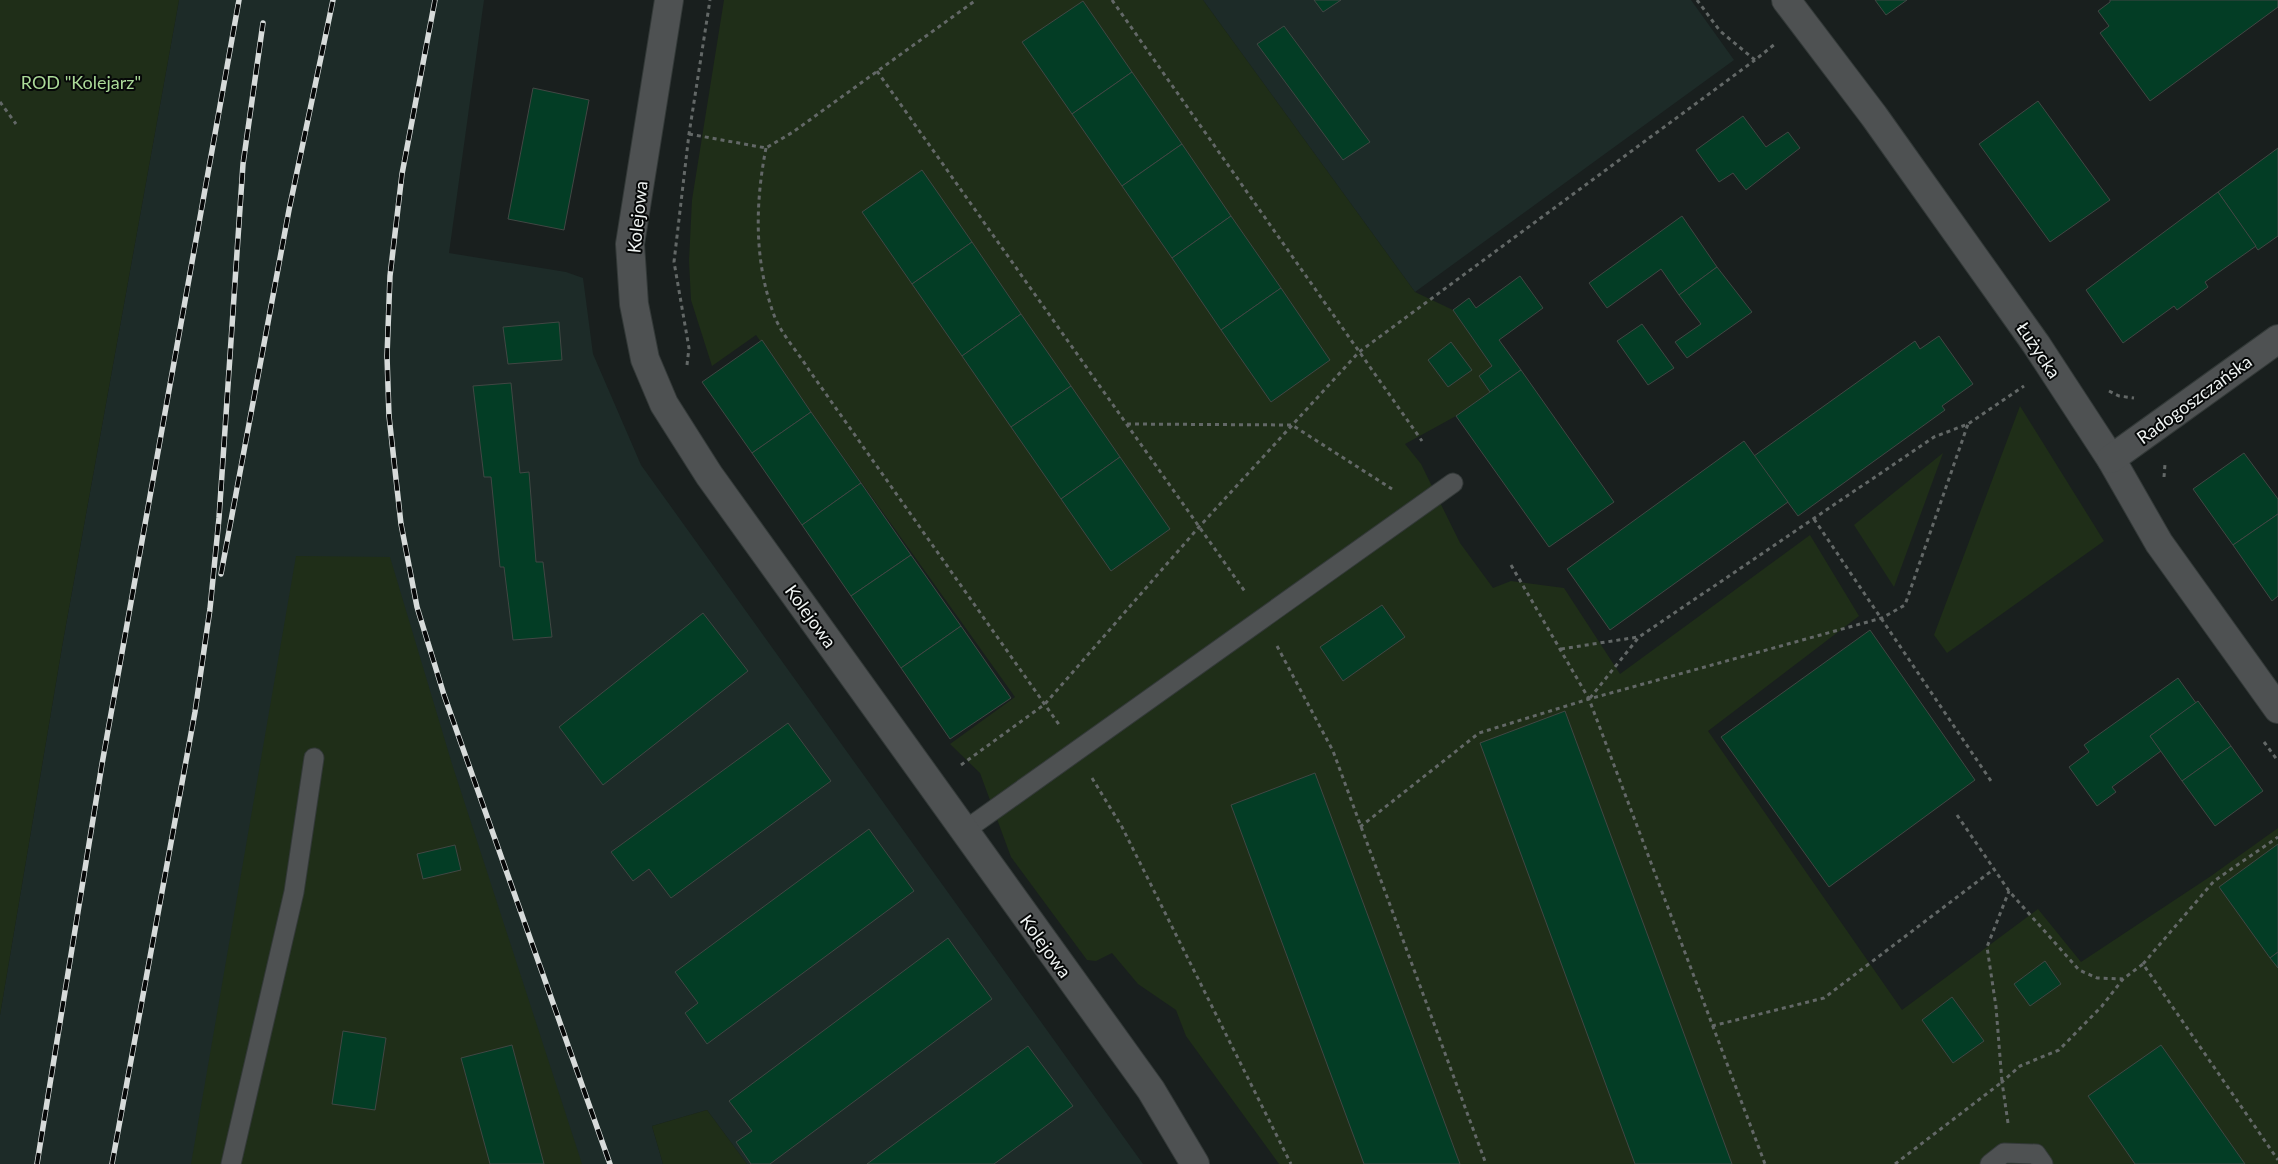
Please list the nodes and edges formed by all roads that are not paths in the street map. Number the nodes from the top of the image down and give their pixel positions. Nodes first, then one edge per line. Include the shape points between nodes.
1 (669, 0) edge
2 (1786, 0) edge
3 (2278, 339) edge
4 (2111, 460) junction
5 (1453, 483) dead end
6 (2278, 710) edge
7 (314, 758) dead end
8 (964, 831) junction
9 (231, 1164) edge
10 (1195, 1164) edge
11 (1990, 1164) edge
12 (2043, 1164) edge

1 - 8 street, Kolejowa via 630,244 634,304 644,359 686,442
2 - 4 street, Łużycka via 1943,212 2036,344
3 - 4 street, Radogoszczańska
4 - 6 street, Łużycka via 2159,543
5 - 8 lane
7 - 9 lane via 294,892
8 - 10 street, Kolejowa via 1150,1090
11 - 12 lane via 2004,1153 2036,1154

